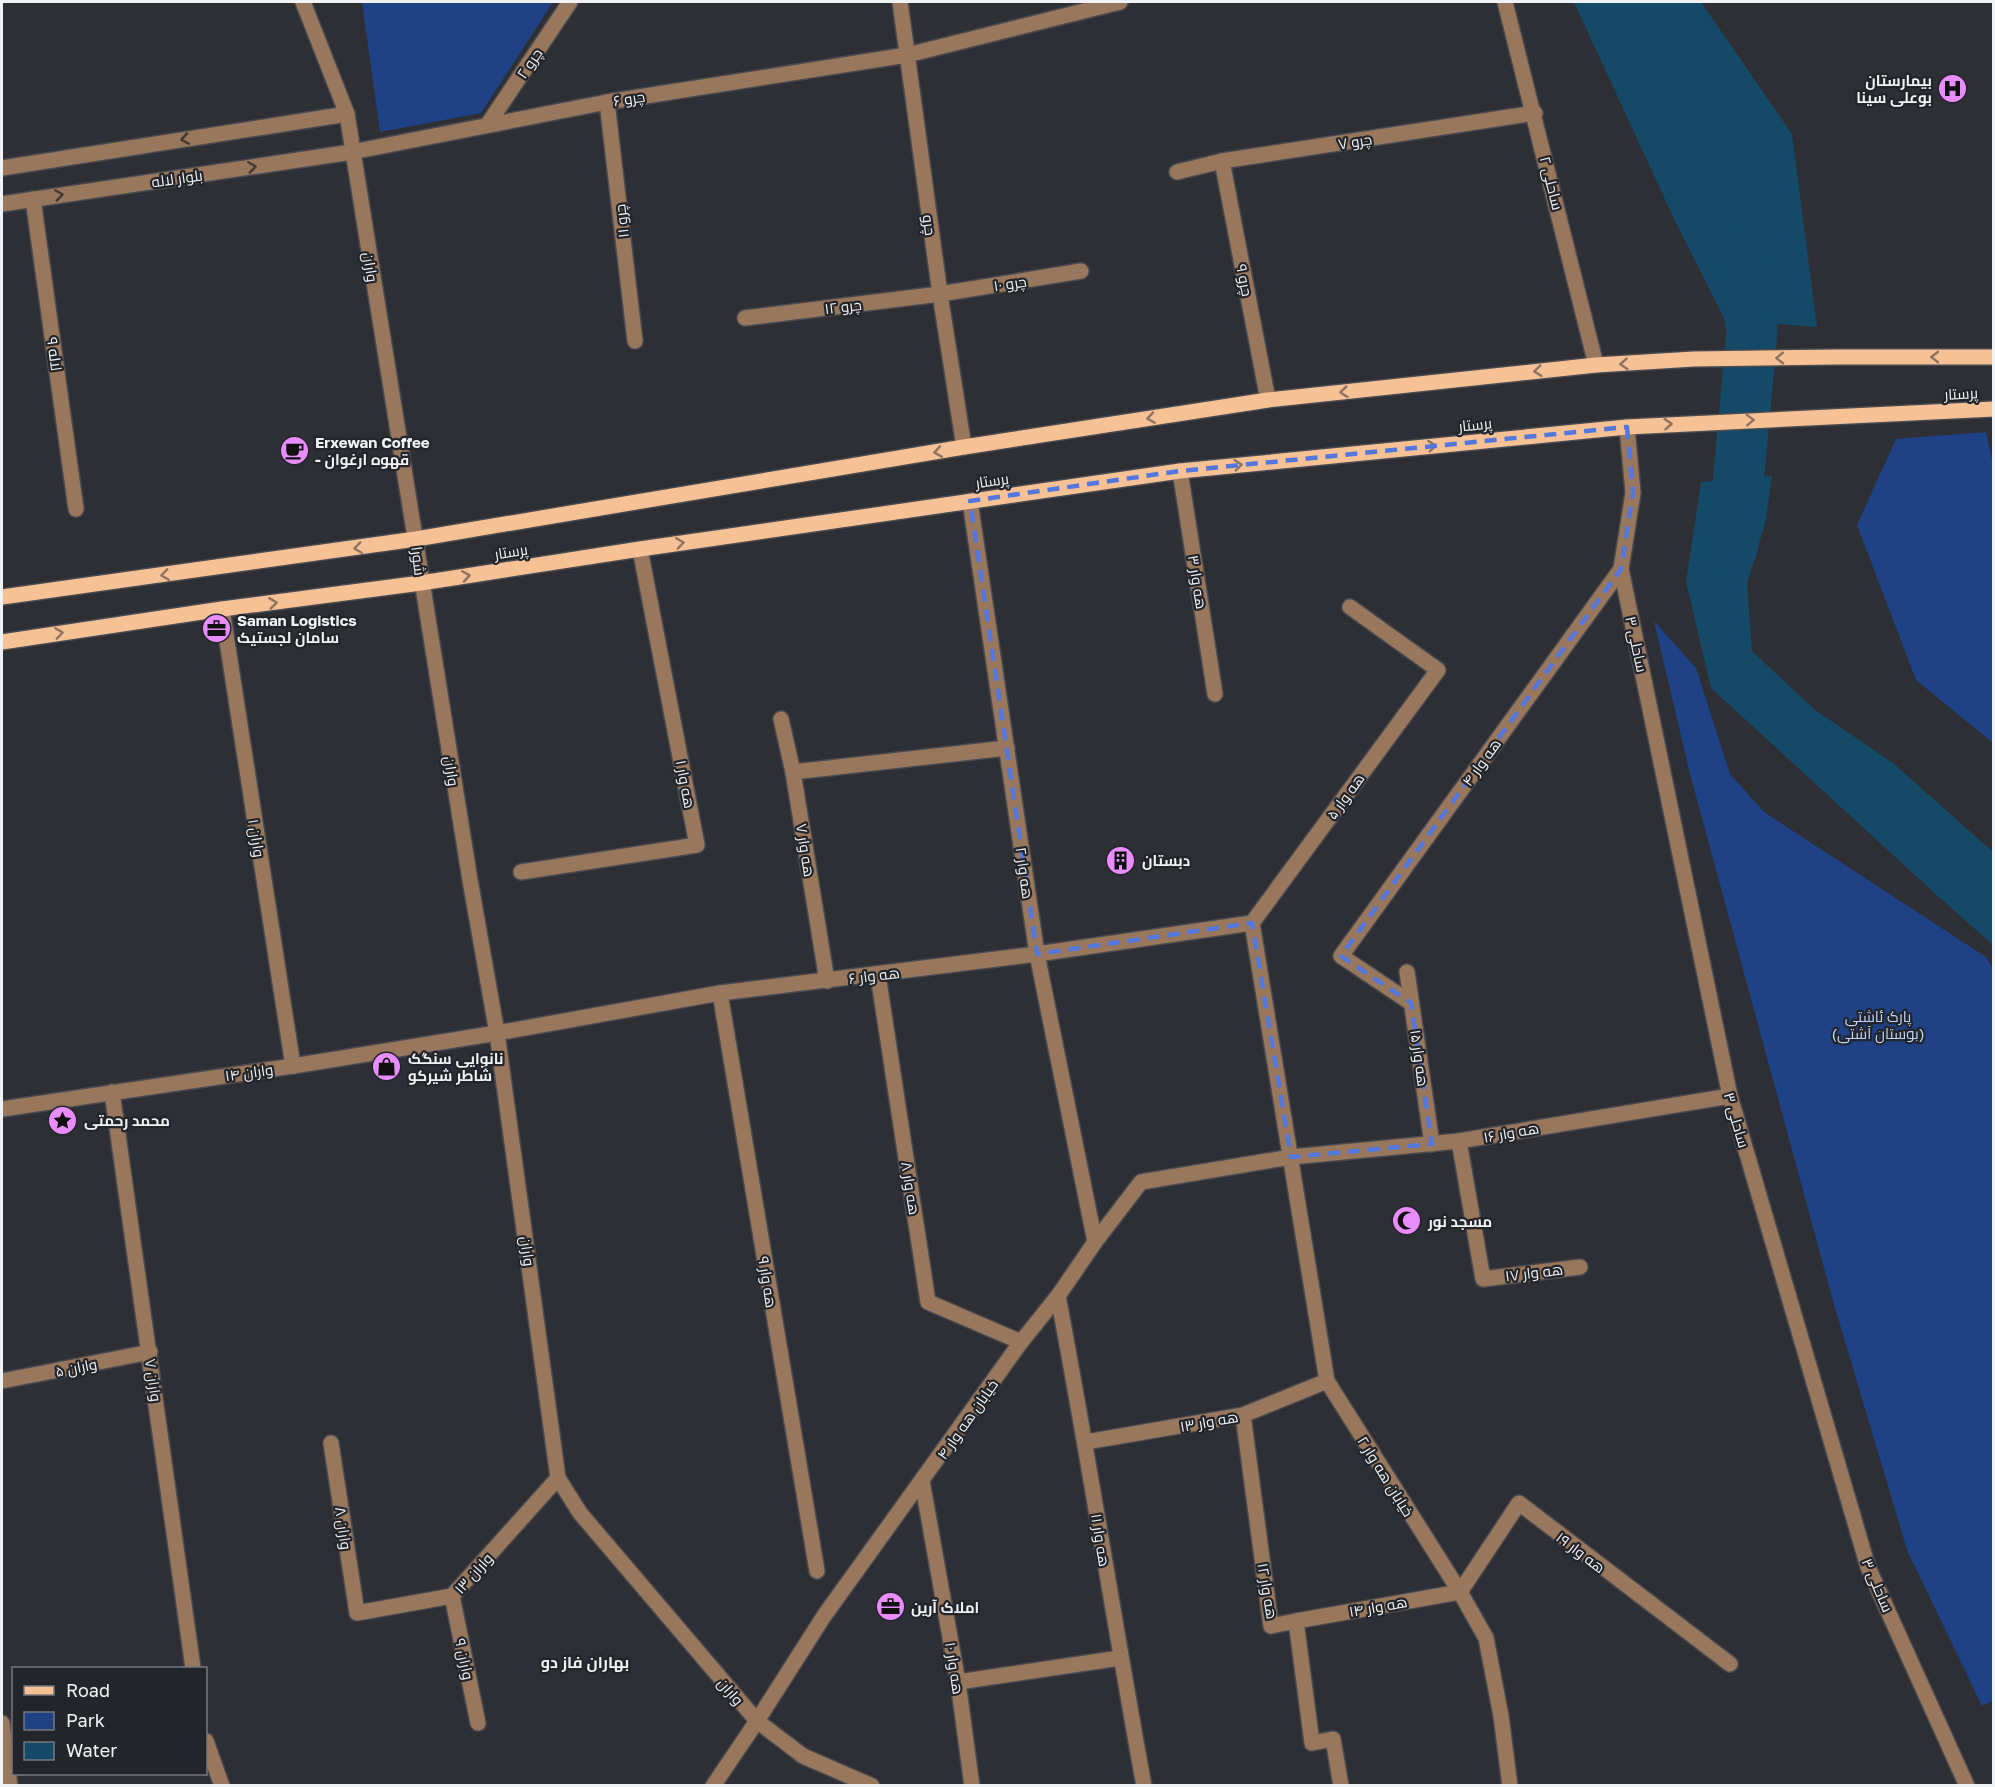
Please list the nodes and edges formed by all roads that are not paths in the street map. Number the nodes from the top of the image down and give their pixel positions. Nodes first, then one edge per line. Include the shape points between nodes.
1 (303, 2) edge
2 (570, 2) edge
3 (900, 2) edge
4 (1120, 2) edge
5 (1505, 2) edge
6 (907, 55) junction
7 (606, 102) junction
8 (1535, 113) junction
9 (347, 114) junction
10 (488, 124) junction
11 (352, 152) junction
12 (1222, 161) junction
13 (2, 168) edge
14 (1177, 172) dead end
15 (33, 199) junction
16 (2, 204) edge
17 (1081, 271) dead end
18 (940, 294) junction
19 (745, 318) dead end
20 (635, 341) dead end
21 (1994, 357) edge
22 (1596, 365) junction
23 (1268, 400) junction
24 (1994, 409) edge
25 (1626, 427) junction
26 (964, 447) junction
27 (1180, 471) junction
28 (970, 501) junction
29 (76, 509) dead end
30 (416, 539) junction
31 (640, 549) junction
32 (1621, 569) junction
33 (422, 583) junction
34 (2, 597) edge
35 (1350, 607) dead end
36 (222, 609) junction
37 (2, 642) edge
38 (1215, 694) dead end
39 (781, 719) dead end
40 (1007, 748) junction
41 (793, 772) junction
42 (521, 872) dead end
43 (1252, 923) junction
44 (1037, 954) junction
45 (1407, 972) dead end
46 (878, 975) junction
47 (827, 981) junction
48 (720, 993) junction
49 (1411, 1002) junction
50 (497, 1033) junction
51 (293, 1066) junction
52 (112, 1092) junction
53 (1730, 1096) junction
54 (2, 1109) edge
55 (1459, 1141) junction
56 (1432, 1144) junction
57 (1291, 1157) junction
58 (1095, 1242) junction
59 (1580, 1267) dead end
60 (1058, 1296) junction
61 (1021, 1342) junction
62 (150, 1352) junction
63 (2, 1381) edge
64 (1327, 1381) junction
65 (1243, 1415) junction
66 (1086, 1442) junction
67 (332, 1443) dead end
68 (558, 1478) junction
69 (922, 1481) junction
70 (816, 1571) dead end
71 (1460, 1592) junction
72 (452, 1596) junction
73 (357, 1613) joint
74 (1296, 1621) junction
75 (1120, 1658) junction
76 (1730, 1664) dead end
77 (193, 1667) edge
78 (958, 1682) junction
79 (758, 1721) junction
80 (478, 1723) dead end
81 (2, 1724) edge
82 (207, 1744) edge
83 (10, 1785) edge
84 (222, 1785) edge
85 (713, 1785) edge
86 (872, 1785) edge
87 (972, 1785) edge
88 (1144, 1785) edge
89 (1341, 1785) edge
90 (1510, 1785) edge
91 (1967, 1785) edge

1 - 9 street, واران
2 - 10 street, چرو ۲
3 - 6 street, چرو
4 - 6 street, چرو ۶
5 - 8 street, ساحلی ۲
6 - 7 street, چرو ۶
6 - 18 street, چرو
7 - 10 street, چرو ۶
7 - 20 street, چرو ۱۱
8 - 12 street, چرو ۷
8 - 22 street, ساحلی ۲
9 - 11 street, واران
9 -> 13 street
10 - 11 street, چرو ۶
15 -> 11 street, بلوار لاله
11 - 30 street, واران
12 - 14 street, چرو ۷
12 - 23 street, چرو ۹
15 - 16 street, بلوار لاله
15 - 29 street, لاله ۹
17 - 18 street, چرو ۱۰
18 - 19 street, چرو ۱۲
18 - 26 street, چرو
21 -> 22 main road, پرستار via 1694,359
22 -> 23 main road, پرستار
23 -> 26 main road, پرستار
25 -> 24 main road, پرستار
27 -> 25 main road, پرستار
25 - 32 street, ساحلی ۳ via 1634,494
26 -> 30 main road, پرستار
27 - 28 main road, پرستار
27 - 38 street, هه وار ۳
31 -> 28 main road, پرستار
28 - 40 street, هه وار ۲
30 - 33 street, شورا
30 -> 34 main road, پرستار
33 -> 31 main road, پرستار
31 - 42 street, هه وار ۱ via 697,845
32 - 49 street, هه وار ۴ via 1341,956
32 - 53 street, ساحلی ۳
36 -> 33 main road, پرستار
33 - 50 street, واران
35 - 43 street, هه وار ۵ via 1438,670
37 -> 36 main road, پرستار
36 - 51 street, واران ۱
39 - 41 street, هه وار ۷
40 - 41 street
40 - 44 street, هه وار ۲
41 - 47 street, هه وار ۷
43 - 44 street, هه وار ۶
43 - 57 street, خیابان هه وار ۲
44 - 46 street, هه وار ۶
44 - 58 street, هه وار ۲
45 - 49 street, هه وار ۱۵
46 - 47 street, هه وار ۶
46 - 61 street, هه وار ۸ via 928,1302
47 - 48 street, هه وار ۶
48 - 50 street, هه وار ۶
48 - 70 street, هه وار ۹
49 - 56 street, هه وار ۱۵
50 - 51 street, واران ۱۴
50 - 68 street, واران
51 - 52 street, واران ۱۴
52 - 54 street, واران ۱۴
52 - 62 street, واران ۷
53 - 55 street, هه وار ۱۶
53 - 91 street, ساحلی ۳ via 1868,1567
55 - 56 street, هه وار ۱۶
55 - 59 street, هه وار ۱۷ via 1483,1279
56 - 57 street, هه وار ۱۶
57 - 58 street, خیابان هه وار ۴ via 1141,1182
57 - 64 street, خیابان هه وار ۲
58 - 60 street, خیابان هه وار ۴
60 - 61 street, خیابان هه وار ۴
60 - 66 street, هه وار ۱۱
61 - 69 street, خیابان هه وار ۴
62 - 63 street, واران ۵
62 - 77 street, واران ۷
64 - 65 street, هه وار ۱۳
64 - 71 street, خیابان هه وار ۲
65 - 66 street, هه وار ۱۳
65 - 74 street, هه وار ۱۲ via 1271,1626
66 - 75 street, هه وار ۱۱
67 - 73 street, واران ۸
68 - 72 street, واران ۱۳
68 - 79 street, واران via 580,1513
69 - 78 street, هه وار ۱۰
69 - 79 street, خیابان هه وار ۴ via 824,1616
71 - 74 street, هه وار ۱۴
71 - 76 street, هه وار ۱۹ via 1519,1503
71 - 90 street, خیابان هه وار ۲ via 1486,1638
72 - 73 street, واران ۱۳
72 - 80 street, واران ۹
74 - 89 street, هه وار ۱۲ via 1312,1743 1333,1739
75 - 78 street
75 - 88 street, هه وار ۱۱
78 - 87 street, هه وار ۱۰
79 - 85 street, خیابان هه وار ۴
79 - 86 street, واران via 803,1756
81 - 83 street
82 - 84 street

